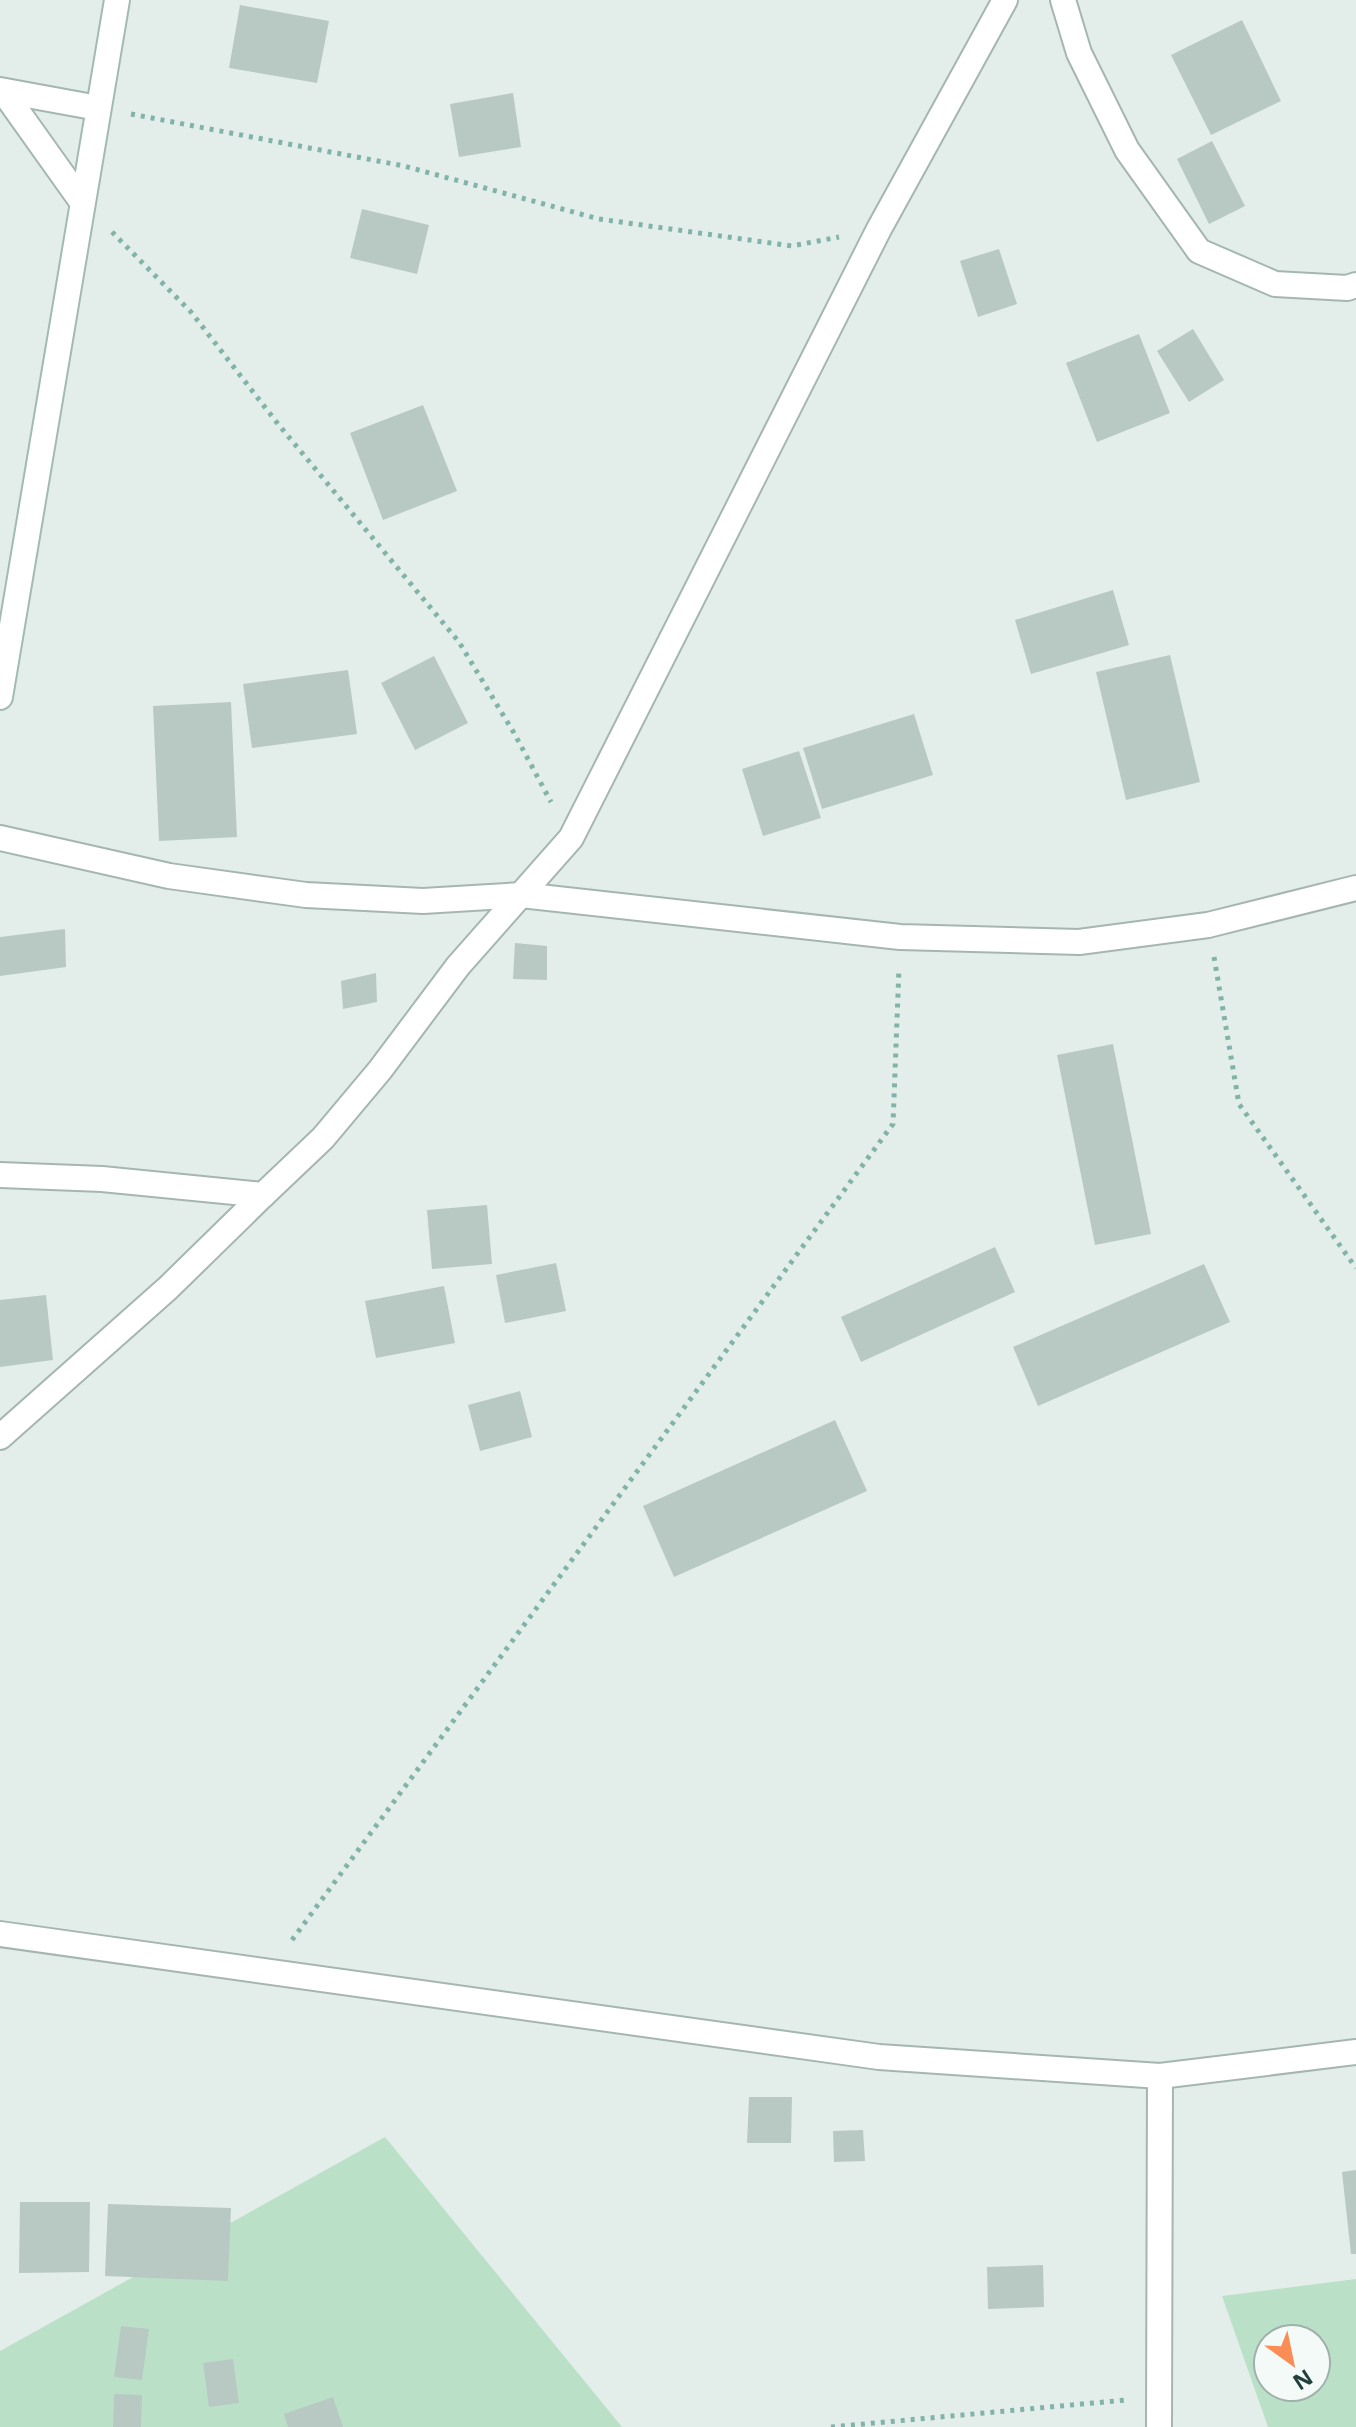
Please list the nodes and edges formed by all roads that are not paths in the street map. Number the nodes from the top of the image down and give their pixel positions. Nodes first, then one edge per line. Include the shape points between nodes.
1 (117, 0) edge
2 (1005, 0) edge
3 (1063, 0) edge
4 (2, 90) edge
5 (98, 108) junction
6 (82, 202) junction
7 (1356, 285) edge
8 (0, 697) edge
9 (0, 838) edge
10 (1356, 888) edge
11 (521, 895) junction
12 (0, 1175) edge
13 (263, 1195) junction
14 (0, 1437) edge
15 (0, 1934) edge
16 (1356, 2052) edge
17 (1160, 2076) junction
18 (1159, 2427) edge

1 - 5 street
2 - 11 street via 879,229 571,838
3 - 7 street via 1079,53 1127,150 1199,251 1275,284
4 - 5 street
4 - 6 street
5 - 6 street
6 - 8 street
9 - 11 street via 169,876 306,895 423,901
10 - 11 street via 1208,925 1079,942 900,937
11 - 13 street via 323,1138
12 - 13 street
13 - 14 street via 168,1288
15 - 17 street via 879,2057
16 - 17 street
17 - 18 street

